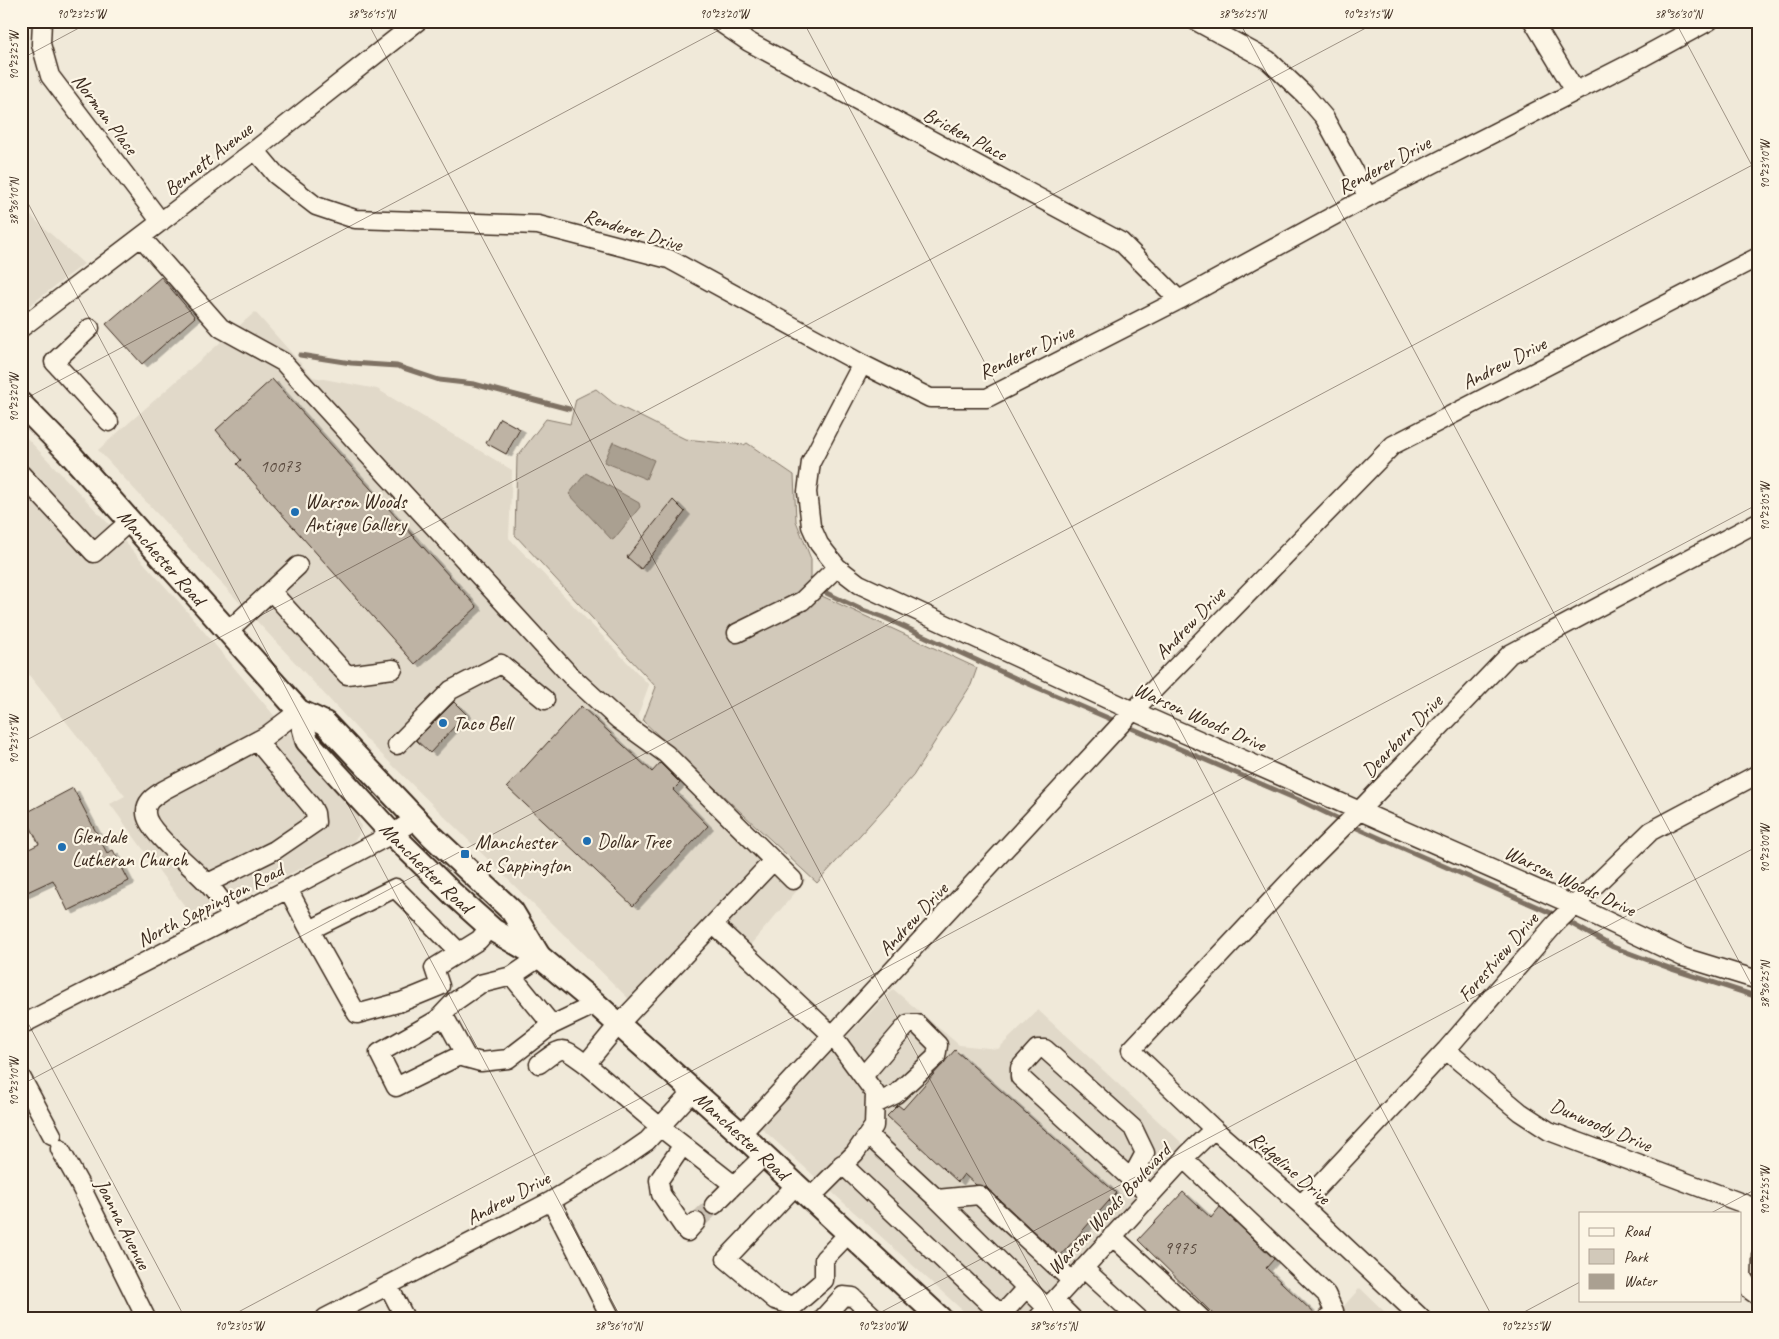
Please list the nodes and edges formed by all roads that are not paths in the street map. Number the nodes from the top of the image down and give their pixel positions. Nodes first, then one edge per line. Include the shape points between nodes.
1 (42, 21) edge
2 (418, 21) edge
3 (718, 21) edge
4 (1196, 21) edge
5 (1533, 21) edge
6 (1709, 21) edge
7 (1575, 91) junction
8 (255, 150) junction
9 (1368, 197) junction
10 (161, 222) junction
11 (141, 237) junction
12 (1758, 257) edge
13 (1179, 300) junction
14 (21, 328) edge
15 (90, 328) dead end
16 (862, 364) junction
17 (21, 404) edge
18 (109, 422) dead end
19 (21, 474) edge
20 (130, 521) junction
21 (1758, 522) edge
22 (298, 566) dead end
23 (837, 567) junction
24 (271, 591) junction
25 (227, 632) junction
26 (737, 634) dead end
27 (393, 668) dead end
28 (545, 700) dead end
29 (299, 711) junction
30 (1126, 720) junction
31 (257, 741) junction
32 (397, 745) dead end
33 (1758, 774) edge
34 (1356, 814) junction
35 (416, 819) junction
36 (392, 834) junction
37 (773, 861) junction
38 (792, 880) dead end
39 (208, 883) junction
40 (288, 889) junction
41 (1565, 914) junction
42 (233, 917) junction
43 (714, 925) junction
44 (490, 927) junction
45 (310, 930) junction
46 (459, 952) junction
47 (540, 957) junction
48 (512, 976) junction
49 (1758, 980) edge
50 (596, 1004) junction
51 (443, 1014) junction
52 (21, 1025) edge
53 (618, 1025) junction
54 (552, 1026) junction
55 (833, 1036) junction
56 (1131, 1050) joint
57 (1446, 1050) junction
58 (467, 1058) junction
59 (539, 1064) dead end
60 (586, 1064) junction
61 (864, 1076) junction
62 (21, 1077) edge
63 (693, 1091) junction
64 (875, 1104) junction
65 (660, 1127) junction
66 (1214, 1129) junction
67 (741, 1134) junction
68 (868, 1135) junction
69 (683, 1145) junction
70 (764, 1156) junction
71 (1184, 1159) junction
72 (842, 1164) junction
73 (1131, 1179) junction
74 (734, 1185) junction
75 (803, 1192) junction
76 (1151, 1195) junction
77 (937, 1199) junction
78 (551, 1201) junction
79 (1301, 1204) junction
80 (714, 1205) tunnel mouth
81 (1752, 1207) edge
82 (692, 1227) dead end
83 (849, 1233) junction
84 (1112, 1236) junction
85 (1077, 1275) junction
86 (388, 1285) junction
87 (1026, 1288) junction
88 (1758, 1296) edge
89 (1046, 1309) edge
90 (929, 1314) edge
91 (1334, 1315) edge
92 (146, 1318) edge
93 (325, 1318) edge
94 (405, 1318) edge
95 (611, 1318) edge
96 (823, 1318) edge
97 (875, 1318) edge
98 (1072, 1318) edge
99 (1138, 1318) edge
100 (1201, 1318) edge
101 (1421, 1318) edge

1 - 10 street, Norman Place via 41,44 50,76
2 - 8 street, Bennett Avenue
3 - 13 street, Bricken Place via 748,42 1121,242
4 - 9 street via 1268,60 1305,95 1324,117
5 - 7 street
6 - 7 street, Renderer Drive
7 - 9 street, Renderer Drive
8 - 10 street, Bennett Avenue
8 - 16 street, Renderer Drive via 276,175 316,206 355,218 538,225 669,260
9 - 13 street, Renderer Drive
10 - 11 street, Bennett Avenue
11 - 14 street, Bennett Avenue
11 - 37 street via 222,328 283,362 570,675 619,720 666,754
12 - 30 street, Andrew Drive via 1393,444
13 - 16 street, Renderer Drive via 988,398 930,398
15 - 18 street via 54,362
16 - 23 street, Warson Woods Drive via 811,462 807,492 811,526 819,544
17 - 20 main road, Manchester Road
19 - 20 street via 94,553
20 - 25 main road, Manchester Road
21 - 34 street, Dearborn Drive via 1510,654
22 - 24 street
23 - 26 street via 802,601
23 - 30 street, Warson Woods Drive via 859,584
24 - 25 street
24 - 27 street via 347,675
25 - 29 main road, Manchester Road
28 - 32 street via 501,664 451,690
29 - 31 street
29 - 35 main road, Manchester Road via 325,723
29 - 36 main road, Manchester Road via 307,741
30 - 34 street, Warson Woods Drive
30 - 55 street, Andrew Drive
31 - 39 street via 312,807 316,822 275,850
31 - 39 street via 148,801 145,816 157,834
33 - 41 street, Forestview Drive via 1651,831
34 - 41 street, Warson Woods Drive
34 - 56 street, Dearborn Drive
35 - 36 street, North Sappington Road
35 - 47 main road, Manchester Road via 512,911
36 - 40 street, North Sappington Road
36 - 44 main road, Manchester Road
37 - 38 street
37 - 43 street
39 - 42 street
40 - 42 street, North Sappington Road
40 - 45 street
41 - 49 street, Warson Woods Drive via 1683,958
41 - 57 street, Forestview Drive
42 - 52 street, North Sappington Road
43 - 53 street
43 - 55 street
44 - 46 street via 478,940
44 - 47 main road, Manchester Road
45 - 46 street via 395,888
45 - 46 street via 357,1014 401,1002 440,986 434,968
47 - 48 street
47 - 50 main road, Manchester Road
48 - 51 street via 480,984
48 - 54 street
50 - 53 main road, Manchester Road
50 - 54 street
51 - 58 street
51 - 58 street via 438,1020 379,1052 396,1087 459,1056
53 - 60 street
53 - 63 main road, Manchester Road
54 - 58 street via 508,1059 480,1062
55 - 61 street
55 - 67 street, Andrew Drive
56 - 66 street, Ridgeline Drive
57 - 79 street, Forestview Drive
57 - 81 street, Dunwoody Drive via 1520,1112 1549,1130
59 - 60 street via 559,1049 565,1049
60 - 65 street
61 - 64 street via 875,1093
61 - 64 street via 908,1024 917,1024 938,1045 936,1057 916,1076 896,1094
62 - 92 street, Joanna Avenue via 80,1185
63 - 65 street, Andrew Drive
63 - 67 main road, Manchester Road
64 - 68 street via 874,1126
65 - 69 street
65 - 78 street, Andrew Drive via 647,1141 621,1159
66 - 71 street, Warson Woods Boulevard
66 - 79 street, Ridgeline Drive
67 - 70 main road, Manchester Road
68 - 72 street
68 - 77 street
69 - 74 street
69 - 82 street via 659,1180 661,1194
70 - 74 street
70 - 75 main road, Manchester Road
71 - 76 street, Warson Woods Boulevard
71 - 91 street via 1326,1294
72 - 75 street
72 - 87 street via 996,1310 1006,1310
73 - 73 street via 1020,1077 1020,1068 1037,1049 1045,1049 1133,1128 1145,1153
73 - 76 street
74 - 80 street
75 - 83 main road, Manchester Road
75 - 83 street via 726,1259 775,1300 794,1306 824,1280 824,1259
76 - 84 street, Warson Woods Boulevard
77 - 85 street via 979,1195
77 - 87 street
78 - 86 street, Andrew Drive
78 - 95 street
79 - 101 street, Ridgeline Drive
81 - 88 street via 1743,1248 1742,1277
83 - 90 main road, Manchester Road
84 - 85 street, Warson Woods Boulevard
84 - 100 street
85 - 89 street, Warson Woods Boulevard
85 - 99 street
86 - 93 street, Andrew Drive
86 - 94 street
87 - 89 street
89 - 98 street
96 - 97 street via 843,1296 853,1297

